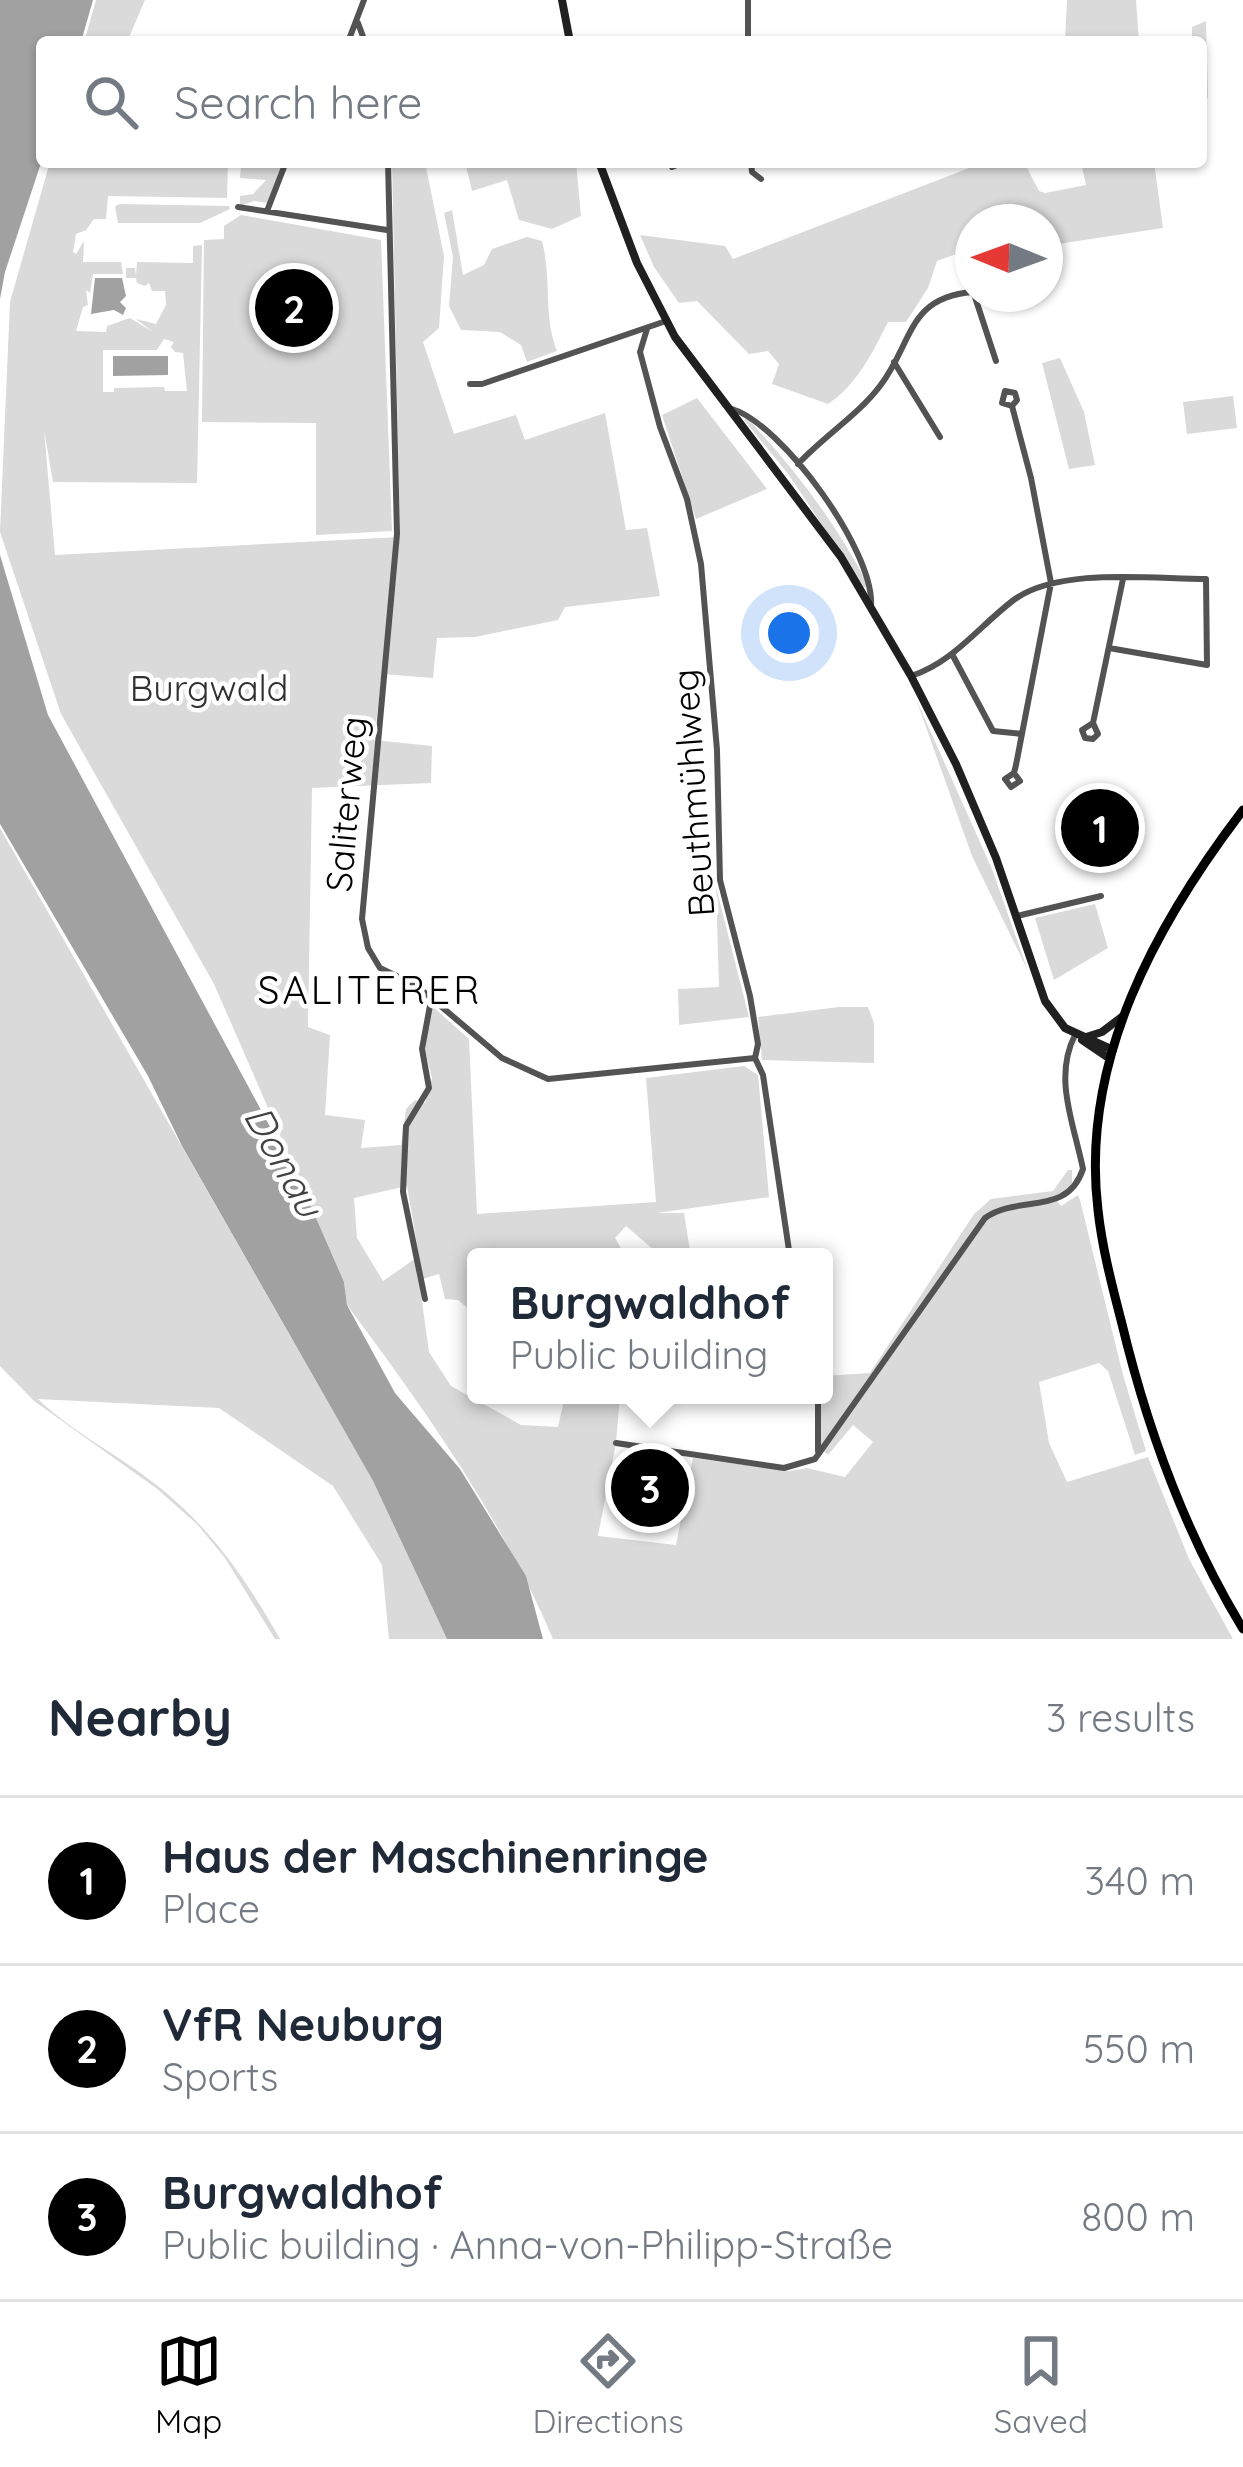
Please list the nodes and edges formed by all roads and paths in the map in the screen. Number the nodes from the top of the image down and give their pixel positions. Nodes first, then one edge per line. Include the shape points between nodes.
1 (364, 0) edge
2 (562, 0) edge
3 (748, 0) edge
4 (358, 22) junction
5 (351, 36) edge
6 (363, 36) edge
7 (569, 36) edge
8 (748, 36) edge
9 (284, 168) edge
10 (388, 168) edge
11 (601, 168) edge
12 (752, 168) edge
13 (761, 179) dead end
14 (238, 207) dead end
15 (267, 211) junction
16 (387, 230) junction
17 (955, 294) edge
18 (979, 312) edge
19 (666, 321) junction
20 (647, 329) junction
21 (996, 361) dead end
22 (894, 362) junction
23 (470, 384) dead end
24 (1012, 406) dead end
25 (731, 409) junction
26 (940, 437) dead end
27 (799, 464) junction
28 (1123, 579) junction
29 (1051, 583) junction
30 (871, 605) junction
31 (1108, 648) junction
32 (952, 654) junction
33 (911, 676) junction
34 (1093, 723) dead end
35 (1022, 734) junction
36 (1014, 773) dead end
37 (1243, 810) edge
38 (1101, 896) dead end
39 (1017, 916) junction
40 (431, 1000) junction
41 (1123, 1016) junction
42 (1078, 1037) junction
43 (1112, 1054) junction
44 (755, 1058) junction
45 (789, 1248) edge
46 (425, 1299) dead end
47 (818, 1404) edge
48 (616, 1443) dead end
49 (818, 1455) junction
50 (1243, 1629) edge

1 - 4 street
2 - 7 main road
3 - 8 street
4 - 5 street
4 - 6 street
9 - 15 street
10 - 16 street, Saliterweg
11 - 19 main road
12 - 13 street
14 - 15 street
15 - 16 street
16 - 40 street, Saliterweg via 397,534 362,920 380,968
17 - 22 street via 911,326
18 - 21 street
19 - 20 street
19 - 25 main road
20 - 23 street
20 - 44 street, Beuthmühlweg via 640,352 700,564 720,880 750,996
22 - 26 street
22 - 27 street via 881,385
24 - 29 street
25 - 27 street via 749,414
25 - 30 main road
27 - 30 street via 852,540 869,576
28 - 29 street
28 - 31 street
28 - 31 street via 1207,579 1207,665
29 - 32 street via 1016,599
29 - 35 street
30 - 33 main road
31 - 34 street
32 - 33 street
32 - 35 street via 993,730
33 - 39 main road
35 - 36 street
37 - 41 main road via 1151,950
38 - 39 street
39 - 42 main road via 1045,1001
40 - 44 street, Saliterweg via 502,1058 548,1079
40 - 46 street via 422,1049 429,1088 406,1126 403,1192
41 - 42 main road
41 - 43 main road
42 - 43 main road
42 - 49 street via 1065,1057 1064,1084 1083,1169 1078,1183 1055,1202 1010,1205 985,1218
43 - 50 main road via 1096,1167 1108,1271 1179,1505
44 - 45 street, Beuthmühlweg
47 - 49 street
48 - 49 street via 784,1468

